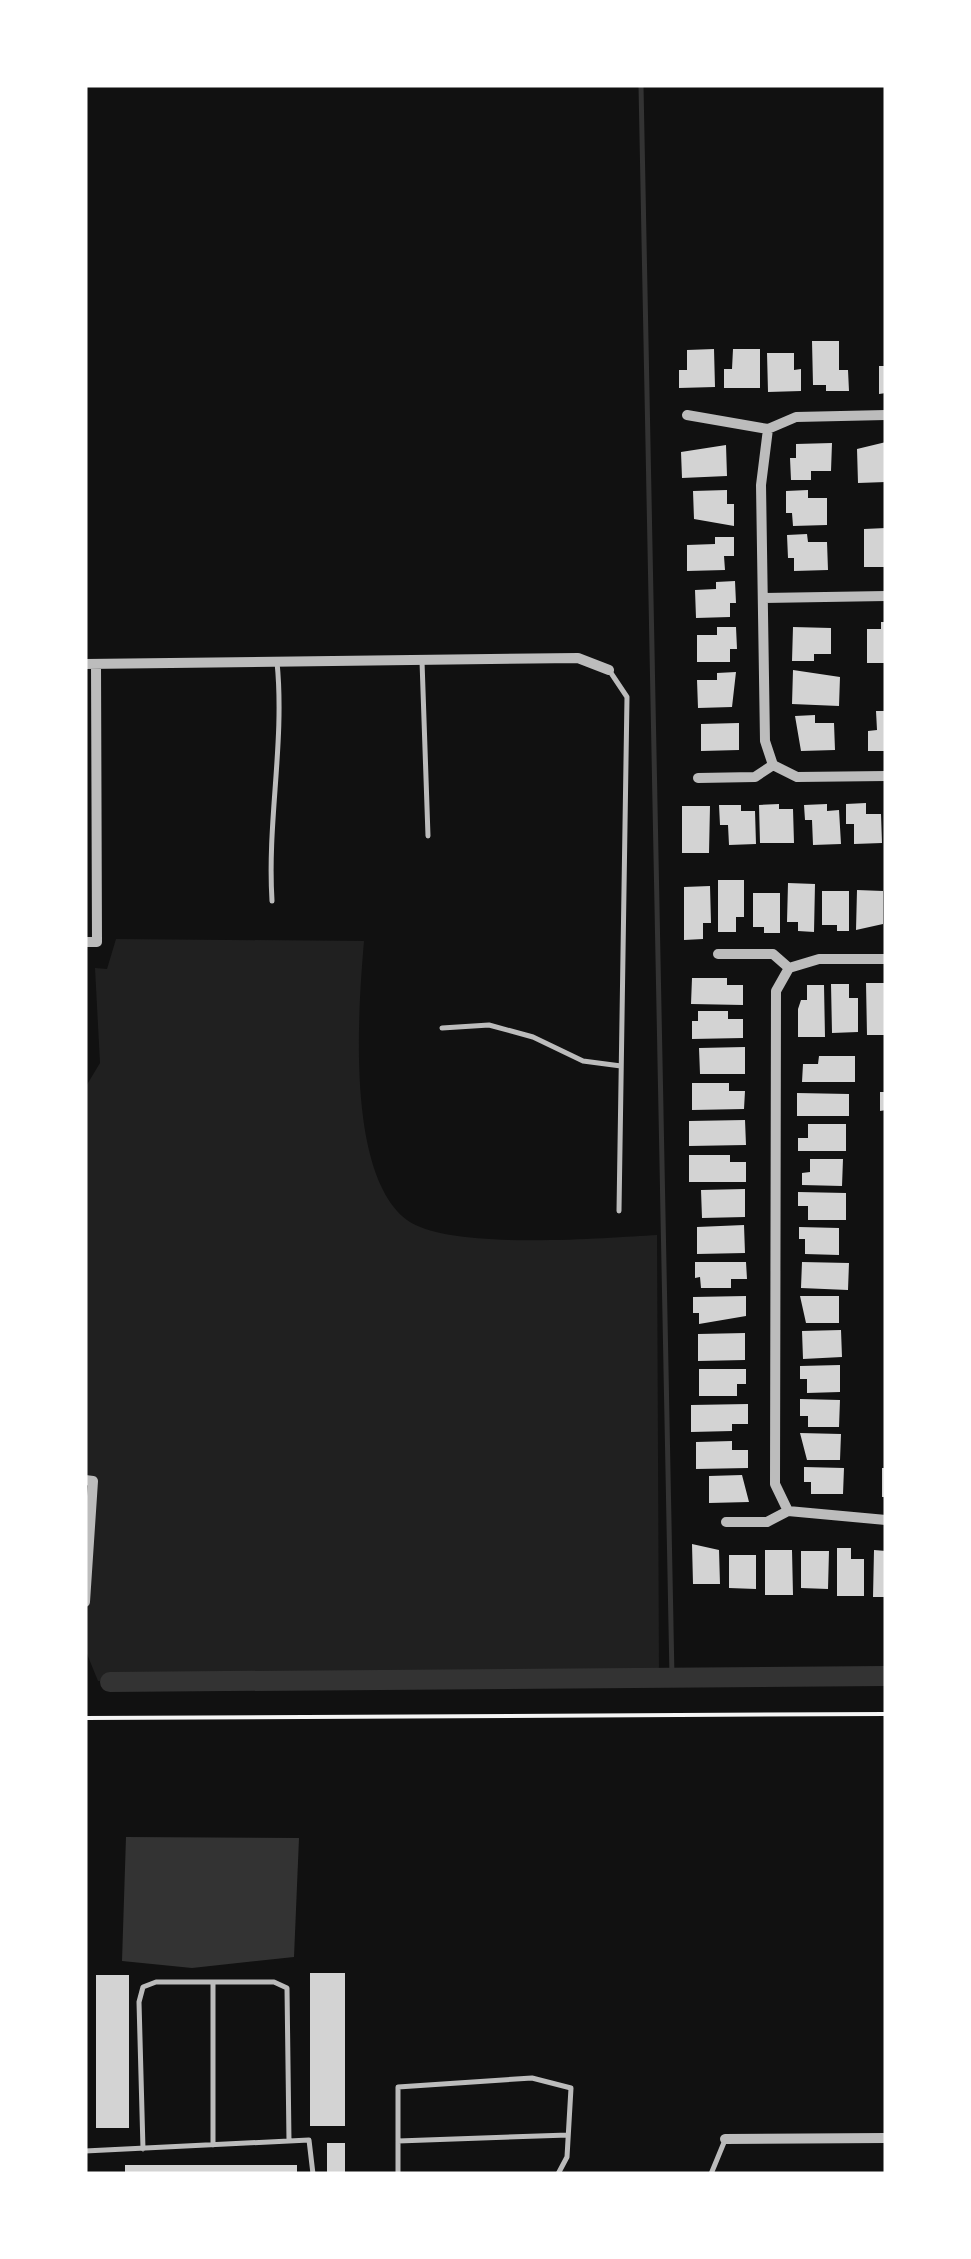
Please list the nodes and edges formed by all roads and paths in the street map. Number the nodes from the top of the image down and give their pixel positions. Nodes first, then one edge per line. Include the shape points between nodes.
1 (687, 415) dead end
2 (886, 415) edge
3 (768, 429) junction
4 (886, 596) edge
5 (764, 598) junction
6 (422, 661) junction
7 (277, 662) junction
8 (90, 664) edge
9 (609, 670) joint
10 (773, 765) junction
11 (886, 776) edge
12 (698, 778) dead end
13 (428, 836) dead end
14 (272, 901) dead end
15 (91, 942) edge
16 (718, 954) dead end
17 (886, 959) edge
18 (789, 968) junction
19 (442, 1028) dead end
20 (621, 1066) junction
21 (619, 1211) dead end
22 (85, 1480) edge
23 (788, 1510) junction
24 (886, 1520) edge
25 (726, 1522) dead end
26 (85, 1602) edge
27 (886, 1714) edge
28 (85, 1718) edge
29 (212, 1982) junction
30 (568, 2135) junction
31 (886, 2138) edge
32 (725, 2139) joint
33 (398, 2141) junction
34 (289, 2142) junction
35 (212, 2145) junction
36 (143, 2149) junction
37 (85, 2151) edge
38 (313, 2174) edge
39 (398, 2174) edge
40 (558, 2174) edge
41 (712, 2174) edge

1 - 3 street
2 - 3 street via 796,417
3 - 5 street
4 - 5 street
5 - 10 street via 765,741
6 - 7 street
6 - 9 street via 578,658
6 - 13 lane
7 - 8 street
7 - 14 lane
8 - 15 street
9 - 20 lane via 628,697
10 - 11 street via 798,777
10 - 12 street via 755,777
16 - 18 street via 773,954
17 - 18 street via 819,959
18 - 23 street via 776,991 773,1119 774,1484
19 - 20 lane via 489,1024 583,1061
20 - 21 lane
22 - 26 street via 93,1481
23 - 24 street
23 - 25 street via 768,1522
27 - 28 path
29 - 34 lane via 287,1988
29 - 35 lane
29 - 36 lane via 143,1987
30 - 33 lane
30 - 33 lane via 571,2088 532,2078 398,2087
30 - 40 lane
31 - 32 street
32 - 41 lane
33 - 39 lane
34 - 35 lane
34 - 38 lane via 309,2140
35 - 36 lane
36 - 37 lane

